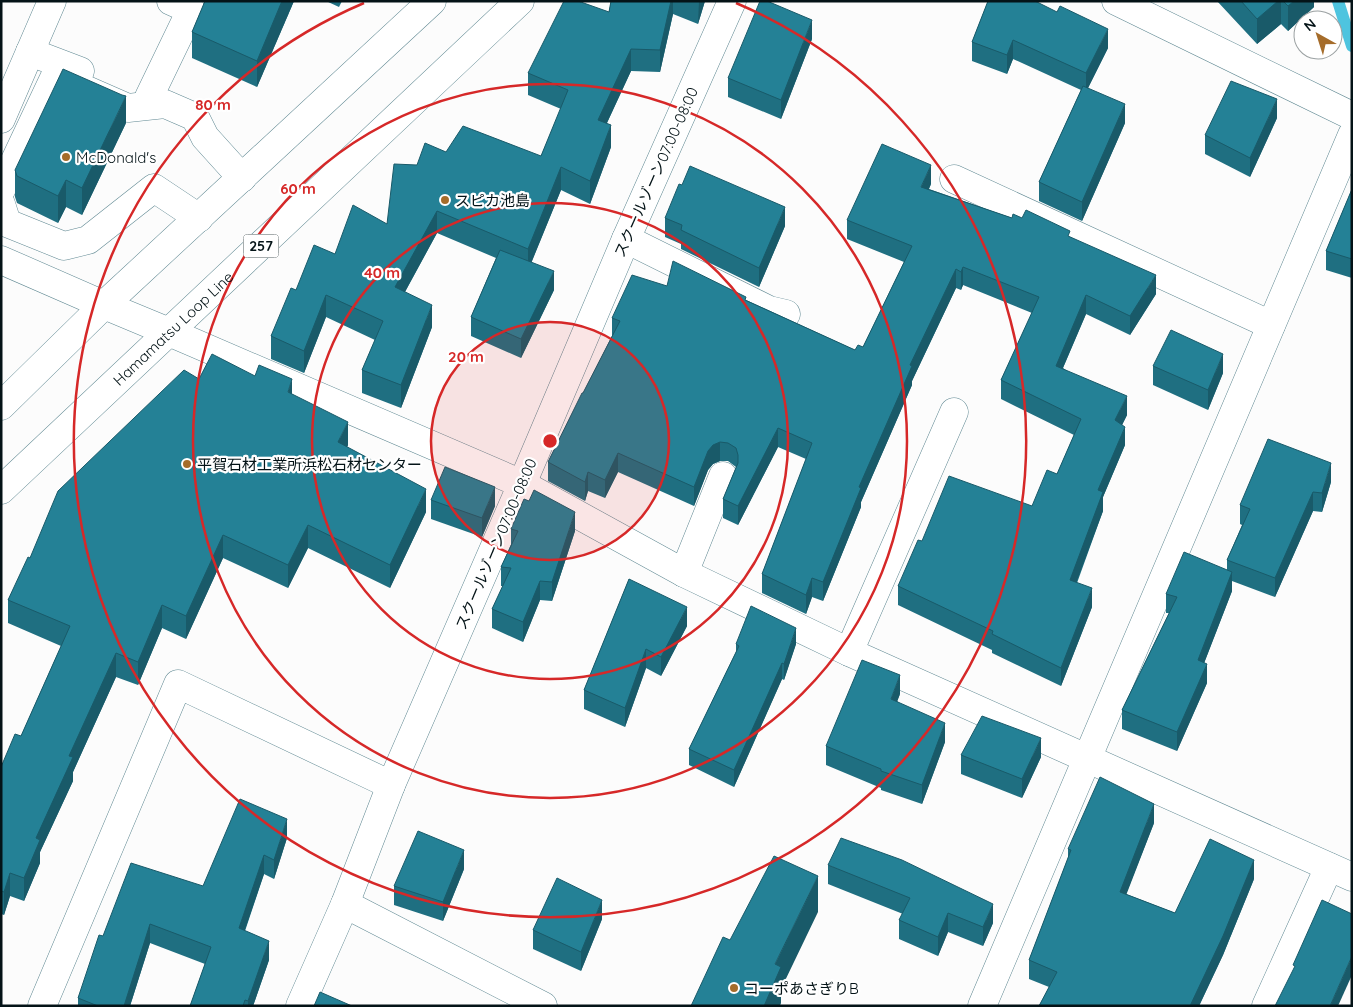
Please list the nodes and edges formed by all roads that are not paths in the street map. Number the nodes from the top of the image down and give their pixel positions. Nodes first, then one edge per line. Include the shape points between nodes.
1 (52, 1) edge
2 (171, 1) edge
3 (432, 1) edge
4 (520, 1) edge
5 (732, 1) edge
6 (1116, 1) edge
7 (30, 52) junction
8 (157, 100) junction
9 (1352, 116) edge
10 (1, 119) edge
11 (1352, 135) edge
12 (242, 178) junction
13 (954, 178) dead end
14 (1, 190) edge
15 (1, 204) edge
16 (200, 218) junction
17 (626, 239) junction
18 (1, 260) edge
19 (104, 305) junction
20 (786, 314) dead end
21 (1271, 326) junction
22 (170, 332) junction
23 (1, 406) edge
24 (954, 412) dead end
25 (723, 476) dead end
26 (522, 484) junction
27 (1, 490) edge
28 (684, 573) junction
29 (849, 652) junction
30 (1086, 758) junction
31 (391, 785) junction
32 (1340, 872) edge
33 (345, 904) junction
34 (42, 1006) edge
35 (300, 1006) edge
36 (543, 1006) edge
37 (982, 1006) edge
38 (1266, 1006) edge

1 - 7 main road
2 - 8 main road via 191,10
3 - 12 main road
4 - 22 main road, Hamamatsu Loop Line / 257
5 - 17 main road, スクールゾーン07:00-08:00
6 - 9 main road
7 - 8 main road
7 - 10 main road
8 - 12 main road via 195,117 205,138
8 - 14 main road via 128,108 56,74
11 - 21 main road
12 - 16 main road
13 - 21 main road
15 - 16 main road via 7,223 64,246 88,240 154,188
16 - 19 main road
17 - 20 main road via 769,310
17 - 26 main road, スクールゾーン07:00-08:00
18 - 19 main road
19 - 22 main road
19 - 23 main road
21 - 30 main road
22 - 26 main road
22 - 27 main road, Hamamatsu Loop Line / 257
24 - 29 main road
25 - 28 main road
26 - 28 main road
26 - 31 main road, スクールゾーン07:00-08:00
28 - 29 main road
29 - 30 main road
30 - 32 main road
30 - 37 main road
31 - 33 main road, スクールゾーン07:00-08:00
31 - 34 main road via 178,684
32 - 38 main road
33 - 35 main road, スクールゾーン07:00-08:00
33 - 36 main road

